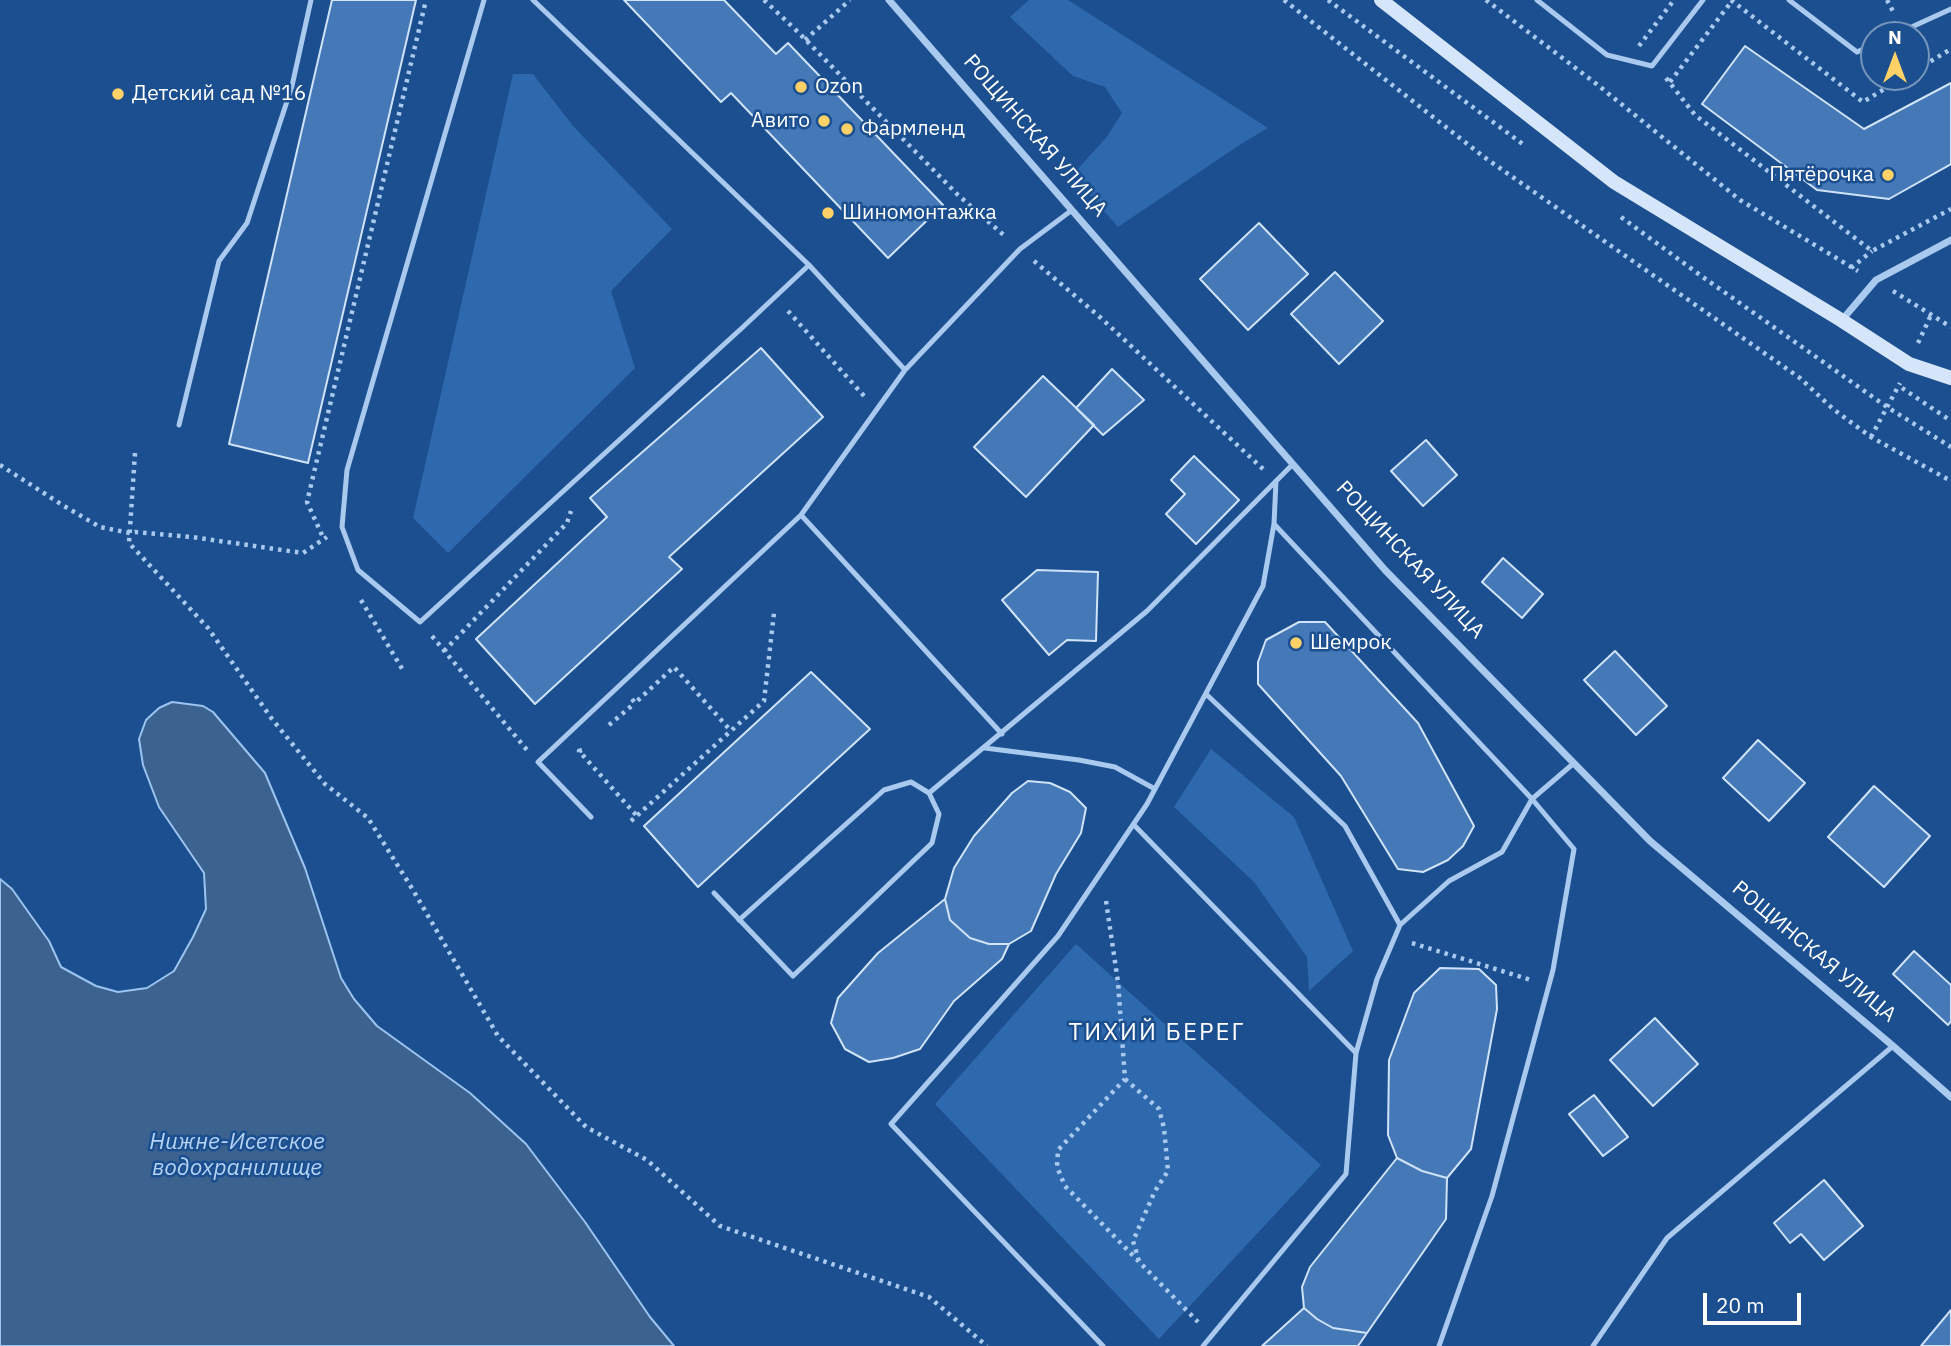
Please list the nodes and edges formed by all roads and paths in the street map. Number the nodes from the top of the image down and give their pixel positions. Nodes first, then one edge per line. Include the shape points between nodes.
1 (311, 0) edge
2 (484, 0) edge
3 (533, 0) edge
4 (764, 0) edge
5 (850, 0) edge
6 (889, 0) edge
7 (1284, 0) edge
8 (1381, 0) edge
9 (1486, 0) edge
10 (1536, 0) edge
11 (1674, 0) edge
12 (1703, 0) edge
13 (1789, 0) edge
14 (1732, 1) edge
15 (1951, 9) edge
16 (1925, 21) edge
17 (805, 40) junction
18 (1951, 49) edge
19 (1860, 51) edge
20 (1634, 52) dead end
21 (1930, 62) edge
22 (1881, 91) edge
23 (1072, 209) junction
24 (1951, 209) edge
25 (1951, 240) edge
26 (1020, 249) junction
27 (1872, 251) junction
28 (809, 265) junction
29 (1850, 268) junction
30 (1876, 280) junction
31 (785, 307) dead end
32 (1841, 320) junction
33 (1951, 327) edge
34 (905, 370) junction
35 (1951, 378) edge
36 (876, 410) junction
37 (1951, 421) edge
38 (179, 425) dead end
39 (1871, 437) junction
40 (135, 453) dead end
41 (1293, 464) junction
42 (0, 465) edge
43 (1276, 481) junction
44 (1951, 481) edge
45 (575, 502) dead end
46 (801, 515) junction
47 (1274, 524) junction
48 (342, 527) junction
49 (130, 533) junction
50 (774, 613) dead end
51 (420, 622) junction
52 (444, 650) junction
53 (619, 685) junction
54 (1206, 694) junction
55 (635, 703) junction
56 (607, 727) dead end
57 (731, 731) junction
58 (1002, 734) junction
59 (589, 743) dead end
60 (985, 748) junction
61 (538, 762) junction
62 (1574, 763) junction
63 (1155, 789) junction
64 (929, 793) junction
65 (1532, 800) junction
66 (637, 816) junction
67 (591, 817) dead end
68 (631, 821) dead end
69 (1134, 825) junction
70 (1102, 872) junction
71 (714, 893) dead end
72 (739, 920) junction
73 (1400, 925) junction
74 (1395, 938) junction
75 (1548, 986) junction
76 (1893, 1046) junction
77 (1356, 1053) junction
78 (1125, 1079) junction
79 (1951, 1097) edge
80 (1139, 1262) junction
81 (1186, 1310) dead end
82 (987, 1346) edge
83 (1103, 1346) edge
84 (1203, 1346) edge
85 (1439, 1346) edge
86 (1593, 1346) edge

1 - 38 lane via 292,86 247,223 219,261
2 - 48 lane via 347,470
3 - 28 lane
4 - 17 path
5 - 17 path
6 - 23 street, РОЩИНСКАЯ УЛИЦА
7 - 39 path via 1484,157 1800,378
8 - 32 street via 1614,182
9 - 29 path via 1740,200
10 - 12 lane via 1607,55 1652,66
11 - 20 path
13 - 19 lane
14 - 22 path via 1863,102
14 - 27 path via 1670,82 1695,115
15 - 16 lane
17 - 26 path via 958,195
18 - 21 path
23 - 26 lane
23 - 41 street, РОЩИНСКАЯ УЛИЦА
24 - 27 path
25 - 30 street
26 - 34 lane
26 - 43 path
27 - 29 path
28 - 34 lane
28 - 51 lane
29 - 30 path
30 - 32 street
30 - 33 path
31 - 36 path
32 - 35 street via 1909,364
34 - 36 lane
36 - 46 lane
37 - 39 path via 1899,386
39 - 44 path
40 - 49 path
41 - 43 lane
41 - 62 street, РОЩИНСКАЯ УЛИЦА via 1385,570
42 - 49 path via 100,527
43 - 47 lane
43 - 58 lane via 1147,611
45 - 52 path via 567,523
46 - 53 lane
46 - 58 lane
47 - 54 lane via 1263,586
47 - 65 lane
48 - 49 path via 303,553
48 - 51 lane via 358,570
49 - 82 path via 129,543 208,628 325,784 368,817 498,1036 586,1128 647,1160 720,1226 929,1297
50 - 57 path via 764,701
51 - 52 path
52 - 61 path
53 - 55 path
53 - 61 lane
54 - 63 lane
54 - 73 lane via 1345,826
55 - 56 path
55 - 57 path via 674,667
57 - 66 path
58 - 60 lane
59 - 66 path via 579,751
60 - 63 lane via 1115,767
60 - 64 lane
61 - 67 lane
62 - 65 lane
62 - 76 street, РОЩИНСКАЯ УЛИЦА via 1650,841
63 - 69 lane
64 - 72 lane via 911,782 884,790
64 - 72 lane via 939,814 932,843 793,976
65 - 73 lane via 1502,852 1449,881
65 - 75 lane via 1574,849
66 - 68 path
69 - 70 lane
69 - 77 lane
70 - 78 path via 1118,982
70 - 83 lane via 1058,936 891,1124
71 - 72 lane
73 - 74 lane
74 - 75 path
74 - 77 lane via 1377,979
75 - 85 lane via 1492,1196
76 - 79 street, РОЩИНСКАЯ УЛИЦА
76 - 86 lane via 1667,1238
77 - 84 lane via 1346,1174
78 - 80 path via 1159,1109 1168,1171 1133,1241
78 - 80 path via 1058,1150 1057,1167 1065,1186
80 - 81 path

